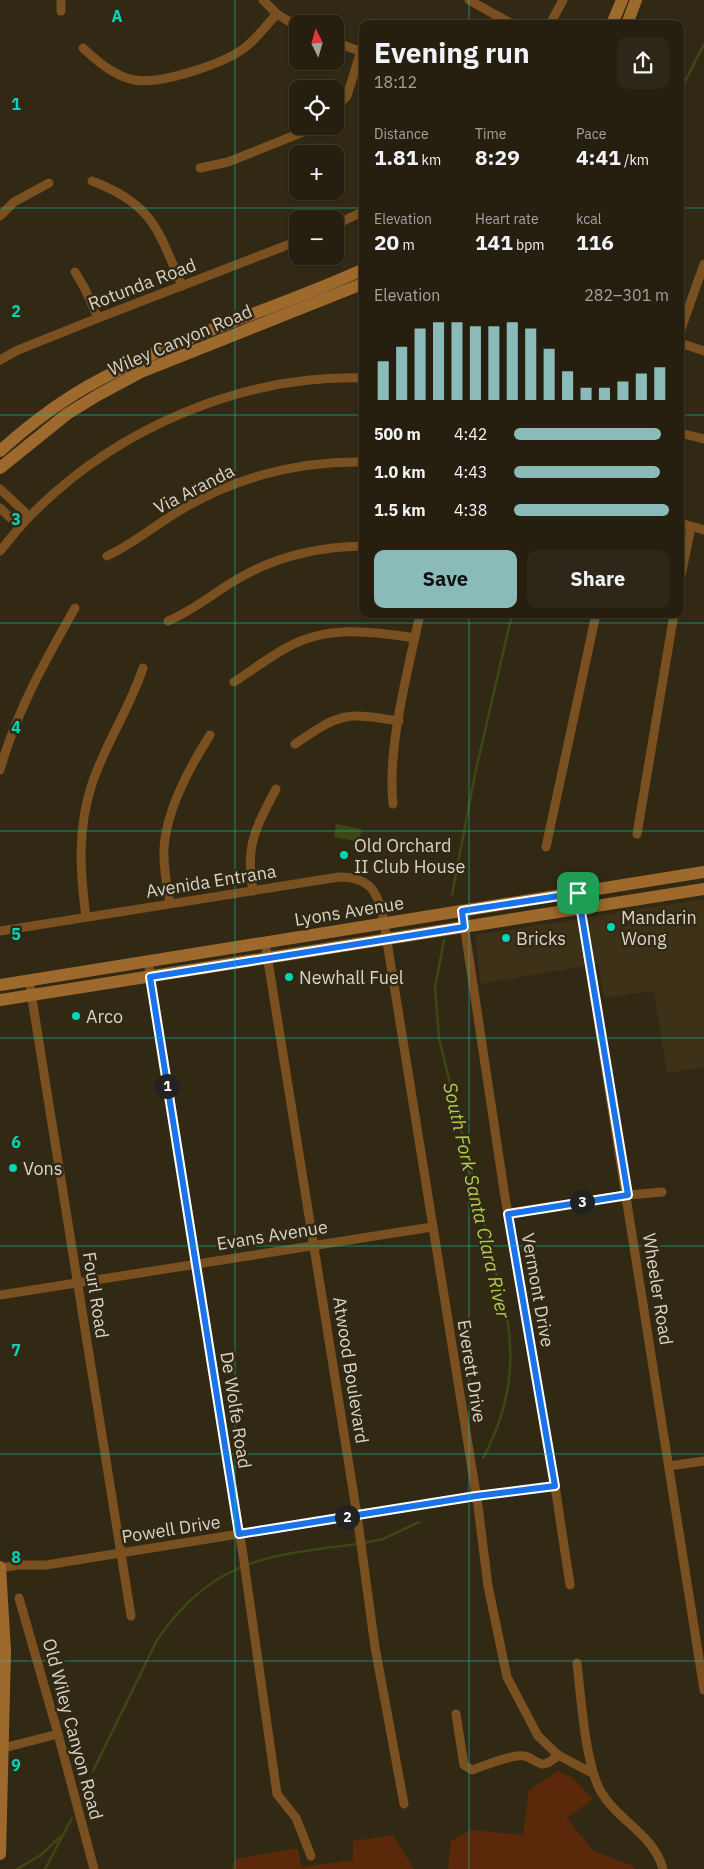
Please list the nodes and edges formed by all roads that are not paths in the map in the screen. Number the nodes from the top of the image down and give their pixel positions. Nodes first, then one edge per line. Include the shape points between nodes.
1 (61, 0) edge
2 (263, 0) edge
3 (469, 0) edge
4 (562, 0) edge
5 (622, 0) edge
6 (636, 0) edge
7 (61, 11) dead end
8 (277, 14) junction
9 (505, 20) edge
10 (552, 20) edge
11 (614, 20) edge
12 (628, 20) edge
13 (289, 21) edge
14 (344, 45) edge
15 (82, 48) dead end
16 (359, 50) edge
17 (359, 60) edge
18 (344, 99) edge
19 (296, 135) edge
20 (200, 168) dead end
21 (92, 181) dead end
22 (49, 183) dead end
23 (359, 213) edge
24 (0, 216) edge
25 (344, 220) edge
26 (289, 244) edge
27 (704, 264) edge
28 (359, 271) edge
29 (75, 272) dead end
30 (359, 285) edge
31 (182, 286) junction
32 (98, 318) junction
33 (684, 321) edge
34 (684, 344) edge
35 (704, 351) edge
36 (0, 360) edge
37 (359, 378) edge
38 (684, 434) edge
39 (704, 439) edge
40 (0, 451) edge
41 (359, 462) edge
42 (0, 468) edge
43 (0, 489) edge
44 (0, 508) edge
45 (29, 516) junction
46 (684, 525) edge
47 (20, 527) junction
48 (691, 527) junction
49 (704, 530) edge
50 (359, 546) edge
51 (0, 551) edge
52 (107, 556) dead end
53 (684, 561) edge
54 (76, 608) dead end
55 (419, 618) edge
56 (595, 618) edge
57 (673, 618) edge
58 (168, 621) dead end
59 (415, 638) junction
60 (143, 668) dead end
61 (234, 682) dead end
62 (399, 721) junction
63 (210, 735) dead end
64 (295, 744) dead end
65 (0, 770) edge
66 (276, 789) dead end
67 (393, 804) dead end
68 (637, 834) dead end
69 (546, 847) dead end
70 (704, 872) edge
71 (704, 889) edge
72 (253, 892) junction
73 (578, 893) junction
74 (170, 903) junction
75 (581, 908) junction
76 (462, 911) junction
77 (86, 917) junction
78 (384, 923) junction
79 (464, 927) junction
80 (0, 931) edge
81 (387, 939) junction
82 (266, 942) junction
83 (268, 957) junction
84 (148, 961) junction
85 (150, 977) junction
86 (28, 980) junction
87 (3, 985) edge
88 (31, 996) junction
89 (0, 1000) edge
90 (662, 1192) dead end
91 (628, 1195) junction
92 (508, 1214) junction
93 (432, 1227) junction
94 (315, 1245) junction
95 (195, 1264) junction
96 (77, 1282) junction
97 (0, 1295) edge
98 (704, 1461) edge
99 (669, 1466) junction
100 (555, 1486) junction
101 (476, 1496) junction
102 (357, 1515) junction
103 (239, 1534) junction
104 (121, 1554) junction
105 (0, 1567) edge
106 (570, 1585) dead end
107 (19, 1598) dead end
108 (131, 1616) dead end
109 (576, 1663) dead end
110 (704, 1690) edge
111 (456, 1714) dead end
112 (58, 1734) junction
113 (1, 1748) edge
114 (558, 1755) junction
115 (592, 1773) junction
116 (404, 1804) dead end
117 (0, 1854) edge
118 (311, 1856) dead end
119 (94, 1869) edge
120 (663, 1869) edge

1 - 7 street
2 - 8 street
3 - 9 street
4 - 10 street
5 - 11 main road
6 - 12 main road
8 - 13 street
8 - 15 street via 247,46 176,77 132,80 111,71
14 - 16 street
17 - 18 street
19 - 20 street via 228,162
21 - 31 street via 112,188 149,216
22 - 24 street via 14,202
23 - 25 street
26 - 31 street, Rotunda Road
27 - 33 street
28 - 40 main road, Wiley Canyon Road via 154,353 105,376 38,418
29 - 32 street
30 - 42 main road, Wiley Canyon Road via 141,372 67,414
31 - 32 street, Rotunda Road
32 - 36 street, Rotunda Road
34 - 35 street
37 - 45 street via 313,380 250,390 158,424 106,455 64,485
38 - 39 street
41 - 52 street, Via Aranda via 283,469 225,488 172,515 126,548
43 - 45 street
44 - 47 street
45 - 47 street
46 - 48 street
47 - 51 street
48 - 49 street
48 - 53 street
50 - 58 street via 303,552 266,564
54 - 65 street via 25,701
55 - 59 street
56 - 69 street
57 - 68 street
59 - 61 street via 369,631 340,631 316,636 287,648
59 - 62 street
60 - 77 street via 92,783 83,818 80,858
62 - 64 street via 359,714 342,717 327,722
62 - 67 street via 391,784
63 - 74 street via 178,796 168,827 164,849
66 - 72 street via 256,827 249,853
70 - 73 main road, Lyons Avenue
71 - 75 main road, Lyons Avenue
72 - 74 street, Avenida Entrana
72 - 78 street, Avenida Entrana via 339,877 355,878 367,884 378,896
73 - 75 street, Wheeler Road
73 - 76 main road, Lyons Avenue
74 - 77 street, Avenida Entrana
75 - 79 main road, Lyons Avenue
75 - 91 street, Wheeler Road
76 - 78 main road, Lyons Avenue
76 - 79 street, Vermont Drive
77 - 80 street, Avenida Entrana
78 - 81 street, Avenida Entrana
78 - 82 main road, Lyons Avenue
79 - 81 main road, Lyons Avenue
79 - 92 street, Vermont Drive
81 - 83 main road, Lyons Avenue
81 - 93 street, Everett Drive
82 - 83 street, Atwood Boulevard
82 - 84 main road, Lyons Avenue
83 - 85 main road, Lyons Avenue
83 - 94 street, Atwood Boulevard
84 - 85 street, De Wolfe Road
84 - 86 main road, Lyons Avenue
85 - 88 main road, Lyons Avenue
85 - 95 street, De Wolfe Road
86 - 87 main road, Lyons Avenue
86 - 88 street, Fourl Road
88 - 89 main road, Lyons Avenue
88 - 96 street, Fourl Road
90 - 91 street
91 - 92 street
91 - 99 street, Wheeler Road
92 - 100 street, Vermont Drive
93 - 94 street, Evans Avenue
93 - 101 street, Everett Drive
94 - 95 street, Evans Avenue
94 - 102 street, Atwood Boulevard
95 - 96 street, Evans Avenue
95 - 103 street, De Wolfe Road
96 - 97 street, Evans Avenue
96 - 104 street, Fourl Road
98 - 99 street
99 - 110 street, Wheeler Road
100 - 101 street, Powell Drive
100 - 106 street, Vermont Drive
101 - 102 street, Powell Drive
101 - 114 street, Everett Drive via 488,1586 506,1677 538,1736
102 - 103 street, Powell Drive
102 - 116 street, Atwood Boulevard via 375,1648
103 - 104 street, Powell Drive
103 - 118 street, De Wolfe Road via 277,1794 296,1818
104 - 105 street, Powell Drive via 46,1565
104 - 108 street, Fourl Road
105 - 113 main road via 5,1651
107 - 112 street, Old Wiley Canyon Road
109 - 115 street
111 - 114 street via 464,1765 472,1770 516,1756 545,1765
112 - 113 street
112 - 119 street, Old Wiley Canyon Road
113 - 117 main road
114 - 115 street, Everett Drive
115 - 120 street via 609,1803 655,1847

